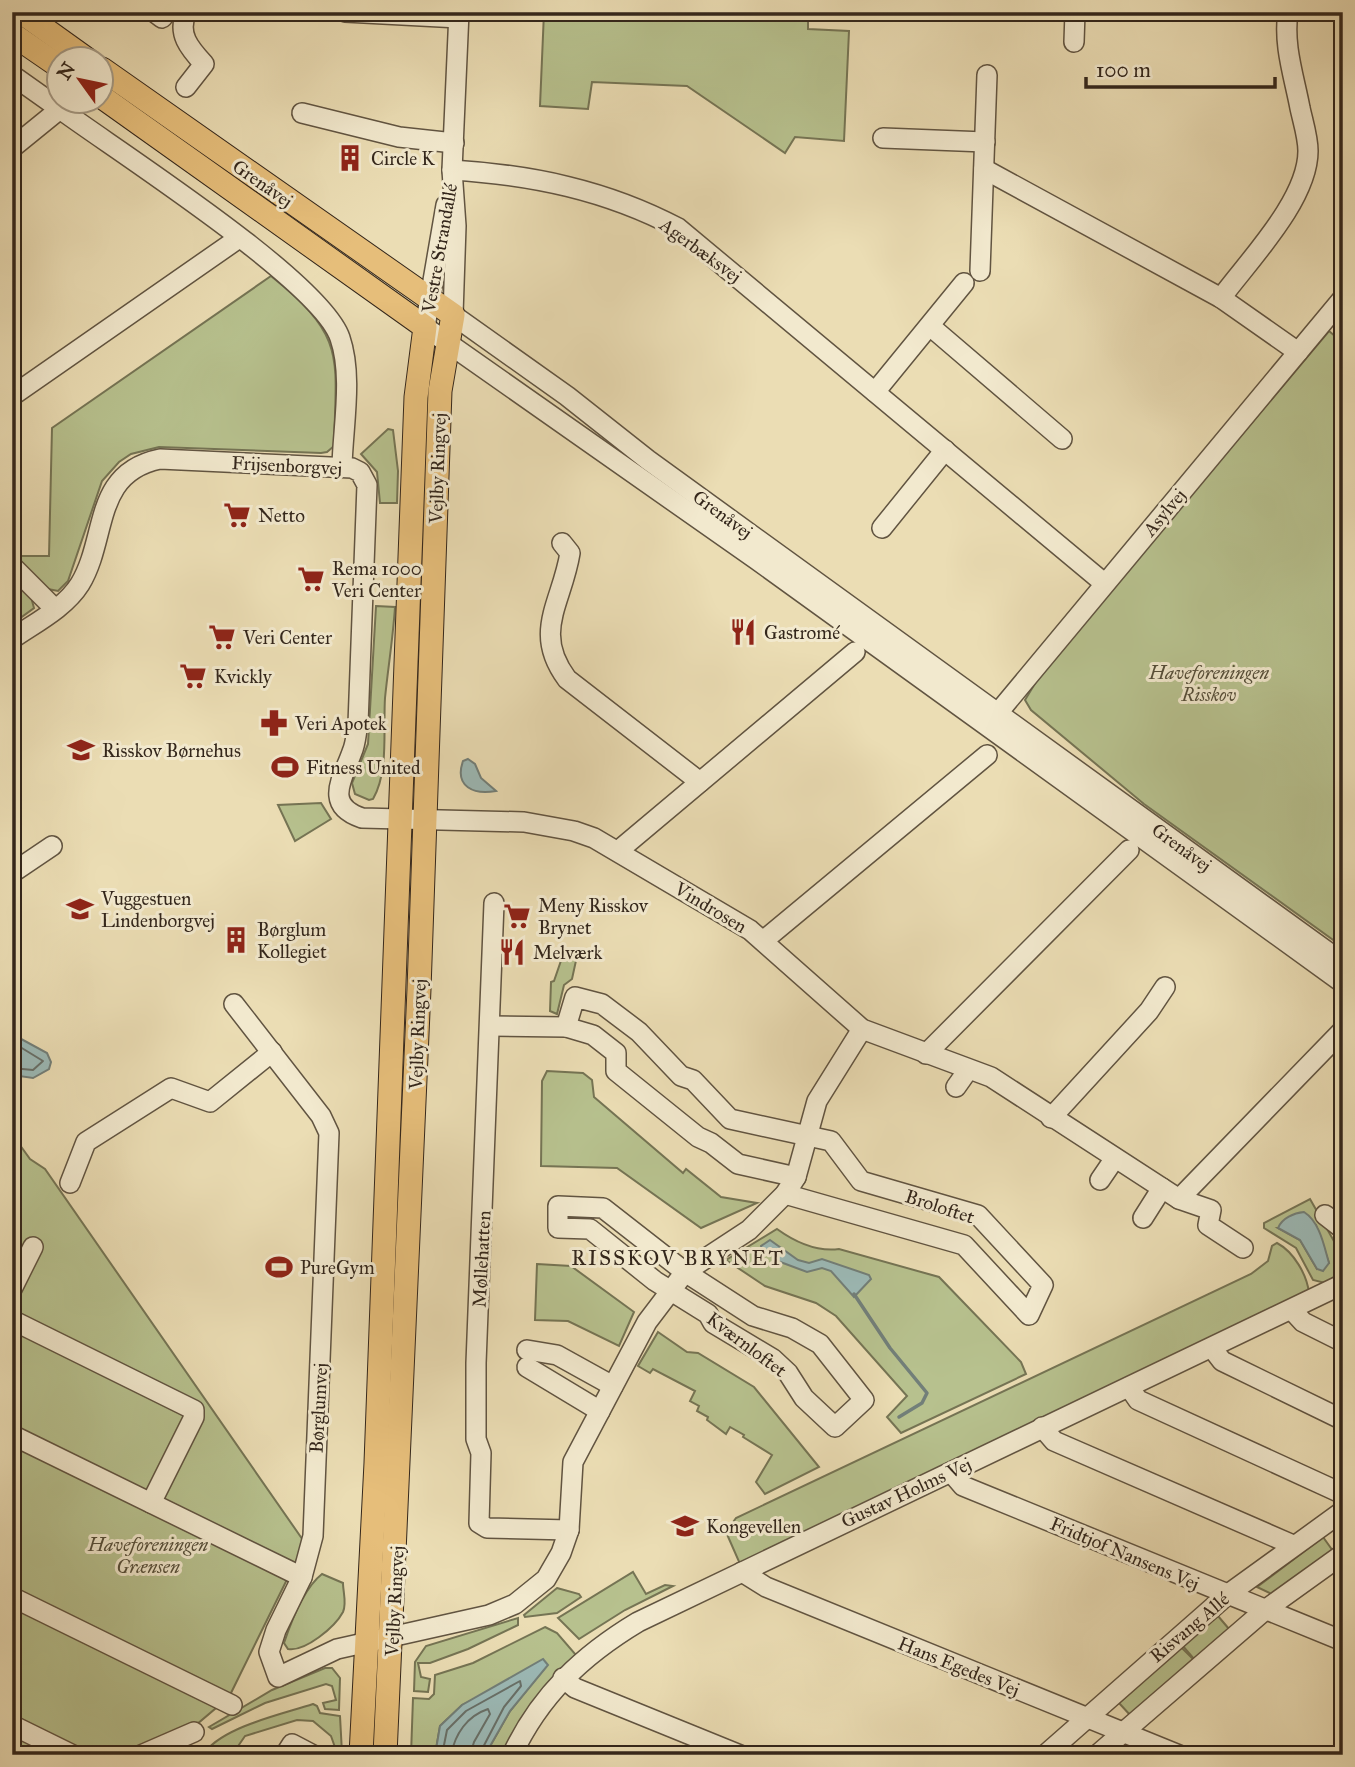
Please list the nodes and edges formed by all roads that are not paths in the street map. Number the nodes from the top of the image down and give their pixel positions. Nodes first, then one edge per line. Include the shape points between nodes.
1 (21, 12) edge
2 (187, 12) edge
3 (345, 12) edge
4 (1075, 12) edge
5 (1287, 12) edge
6 (459, 15) edge
7 (12, 34) edge
8 (1073, 42) dead end
9 (68, 46) edge
10 (46, 58) edge
11 (12, 75) edge
12 (987, 75) dead end
13 (116, 79) edge
14 (186, 87) dead end
15 (46, 99) edge
16 (116, 107) edge
17 (302, 113) dead end
18 (51, 116) edge
19 (70, 116) edge
20 (883, 138) dead end
21 (985, 142) junction
22 (454, 143) junction
23 (12, 148) edge
24 (984, 169) junction
25 (452, 170) junction
26 (239, 238) junction
27 (980, 271) dead end
28 (964, 283) dead end
29 (1221, 298) junction
30 (430, 299) junction
31 (1343, 299) edge
32 (453, 315) junction
33 (930, 326) junction
34 (425, 327) junction
35 (448, 343) junction
36 (1298, 352) junction
37 (875, 392) junction
38 (12, 396) edge
39 (1062, 439) dead end
40 (945, 450) junction
41 (342, 466) junction
42 (881, 528) dead end
43 (562, 544) dead end
44 (12, 566) edge
45 (1104, 583) junction
46 (55, 609) junction
47 (12, 639) edge
48 (855, 652) dead end
49 (992, 719) junction
50 (987, 755) dead end
51 (700, 782) junction
52 (400, 819) junction
53 (425, 820) junction
54 (52, 846) dead end
55 (1129, 850) dead end
56 (618, 851) junction
57 (12, 873) edge
58 (494, 903) dead end
59 (763, 941) junction
60 (1343, 963) edge
61 (1343, 983) edge
62 (1165, 987) dead end
63 (234, 1004) dead end
64 (491, 1026) junction
65 (566, 1027) junction
66 (862, 1029) junction
67 (1343, 1031) edge
68 (639, 1032) junction
69 (272, 1052) junction
70 (616, 1053) junction
71 (926, 1054) junction
72 (968, 1070) junction
73 (956, 1087) dead end
74 (1059, 1129) junction
75 (806, 1135) junction
76 (1115, 1158) junction
77 (1100, 1180) dead end
78 (70, 1183) dead end
79 (790, 1186) junction
80 (1162, 1188) junction
81 (1180, 1199) junction
82 (1325, 1215) dead end
83 (1143, 1217) dead end
84 (1343, 1229) edge
85 (33, 1247) dead end
86 (1244, 1248) dead end
87 (685, 1272) junction
88 (1343, 1284) edge
89 (12, 1289) edge
90 (670, 1289) junction
91 (1292, 1310) junction
92 (12, 1320) edge
93 (1343, 1342) edge
94 (1212, 1348) junction
95 (613, 1386) junction
96 (1129, 1387) junction
97 (600, 1411) junction
98 (1343, 1420) edge
99 (1042, 1427) junction
100 (12, 1435) edge
101 (951, 1472) junction
102 (1343, 1494) edge
103 (151, 1503) junction
104 (1343, 1511) edge
105 (569, 1530) junction
106 (1293, 1545) junction
107 (1343, 1554) edge
108 (742, 1572) junction
109 (302, 1577) junction
110 (1227, 1595) junction
111 (12, 1597) edge
112 (1265, 1610) junction
113 (393, 1637) junction
114 (1343, 1641) edge
115 (367, 1643) junction
116 (562, 1678) junction
117 (232, 1705) dead end
118 (1086, 1717) junction
119 (12, 1725) edge
120 (194, 1731) dead end
121 (1122, 1732) junction
122 (73, 1755) edge
123 (141, 1755) edge
124 (285, 1755) edge
125 (313, 1755) edge
126 (361, 1755) edge
127 (385, 1755) edge
128 (512, 1755) edge
129 (740, 1755) edge
130 (1045, 1755) edge
131 (1097, 1755) edge
132 (1179, 1755) edge

1 - 9 main road
2 - 14 street via 186,41 204,64
3 - 6 street
4 - 8 street
5 - 29 street via 1287,46 1307,142 1307,166 1284,214
6 - 22 street, Vestre Strandallé
7 - 10 main road
11 - 15 street
12 - 21 street
13 - 30 main road, Grenåvej
16 - 34 main road, Grenåvej
17 - 22 street via 399,137
18 - 23 street
19 - 26 street
20 - 21 street
21 - 24 street
22 - 25 street, Vestre Strandallé
24 - 27 street
24 - 29 street
25 - 30 street, Vestre Strandallé
25 - 32 street, Vestre Strandallé via 456,226
25 - 37 street, Agerbæksvej via 536,178 604,195 678,228
26 - 38 street
26 - 41 street via 312,298 330,317 340,337 345,374
28 - 33 street
29 - 36 street
30 - 32 main road, Grenåvej
30 - 34 street, Vestre Strandallé
31 - 36 street, Asylvej
32 - 35 main road, Vejlby Ringvej
32 - 49 street, Grenåvej via 567,396
33 - 37 street
33 - 39 street
34 - 35 street, Grenåvej
34 - 52 main road, Vejlby Ringvej via 416,397
35 - 49 street, Grenåvej
35 - 53 main road, Vejlby Ringvej via 440,391
36 - 45 street, Asylvej
37 - 40 street, Agerbæksvej
40 - 42 street
40 - 45 street, Agerbæksvej
41 - 46 street, Frijsenborgvej via 160,459 136,467 110,494 82,582
41 - 52 street, Frijsenborgvej via 359,472 367,485 358,723 339,796 353,815
43 - 51 street via 570,553 549,645 557,666 567,679
44 - 46 street
45 - 49 street, Asylvej
46 - 47 street, Frijsenborgvej
48 - 51 street
49 - 60 street, Grenåvej
49 - 61 street, Grenåvej
50 - 59 street
51 - 56 street
52 - 53 street, Frijsenborgvej
52 - 115 main road, Vejlby Ringvej
53 - 56 street, Vindrosen via 551,825
53 - 113 main road, Vejlby Ringvej
54 - 57 street
55 - 71 street
56 - 59 street, Vindrosen
58 - 64 street, Møllehatten
59 - 66 street, Vindrosen
62 - 74 street
63 - 69 street, Børglumvej
64 - 65 street
64 - 105 street, Møllehatten via 477,1363 480,1523 487,1528
65 - 68 street, Broloftet via 575,998 602,1004
65 - 70 street via 593,1035
66 - 71 street, Vindrosen
66 - 75 street via 817,1101
67 - 81 street
68 - 70 street
68 - 75 street, Broloftet via 730,1119
69 - 78 street via 210,1102 171,1088 86,1142
69 - 109 street, Børglumvej via 329,1133 314,1509 310,1552
70 - 79 street, Broloftet via 616,1071 698,1138 738,1164
71 - 72 street, Vindrosen
72 - 73 street
72 - 74 street, Vindrosen via 991,1077 1014,1103
74 - 76 street, Vindrosen
75 - 79 street
75 - 79 street, Broloftet via 831,1141 861,1181 978,1215 1043,1284 1029,1315 964,1245
76 - 77 street
76 - 80 street, Vindrosen
79 - 87 street via 749,1230
80 - 81 street, Vindrosen
80 - 83 street
81 - 86 street, Vindrosen via 1211,1210 1209,1225
82 - 84 street
85 - 89 street
87 - 90 street
87 - 90 street via 603,1208 558,1206 558,1228 590,1229
87 - 90 street, Kværnloftet via 753,1316 792,1328 821,1344 864,1399 835,1427 773,1359 713,1323 708,1314
88 - 91 street, Gustav Holms Vej
90 - 95 street
91 - 93 street via 1303,1322
91 - 94 street, Gustav Holms Vej
92 - 103 street via 194,1410
94 - 96 street, Gustav Holms Vej
94 - 98 street via 1222,1361
95 - 97 street
95 - 97 street via 557,1355 527,1358
96 - 99 street, Gustav Holms Vej
96 - 102 street via 1138,1400
97 - 105 street via 573,1462
99 - 101 street, Gustav Holms Vej
99 - 106 street via 1054,1441
100 - 103 street
101 - 108 street, Gustav Holms Vej
101 - 110 street, Fridtjof Nansens Vej via 963,1486
103 - 109 street
104 - 106 street, Risvang Allé
105 - 113 street via 545,1579 515,1604 479,1618
106 - 110 street, Risvang Allé
107 - 112 street, Risvang Allé
108 - 116 street, Gustav Holms Vej via 638,1622
108 - 118 street, Hans Egedes Vej via 766,1587
109 - 115 street, Børglumvej via 269,1651 278,1677 337,1649
110 - 112 street, Fridtjof Nansens Vej
110 - 118 street, Risvang Allé
111 - 117 street
112 - 114 street, Fridtjof Nansens Vej
112 - 121 street, Risvang Allé
113 - 115 street
113 - 127 main road, Vejlby Ringvej
115 - 126 main road, Vejlby Ringvej
116 - 128 street, Gustav Holms Vej via 534,1713
116 - 129 street via 575,1688
118 - 121 street, Hans Egedes Vej
118 - 130 street, Risvang Allé
119 - 122 street
120 - 123 street
121 - 131 street, Risvang Allé
121 - 132 street, Hans Egedes Vej
124 - 125 street via 292,1744

